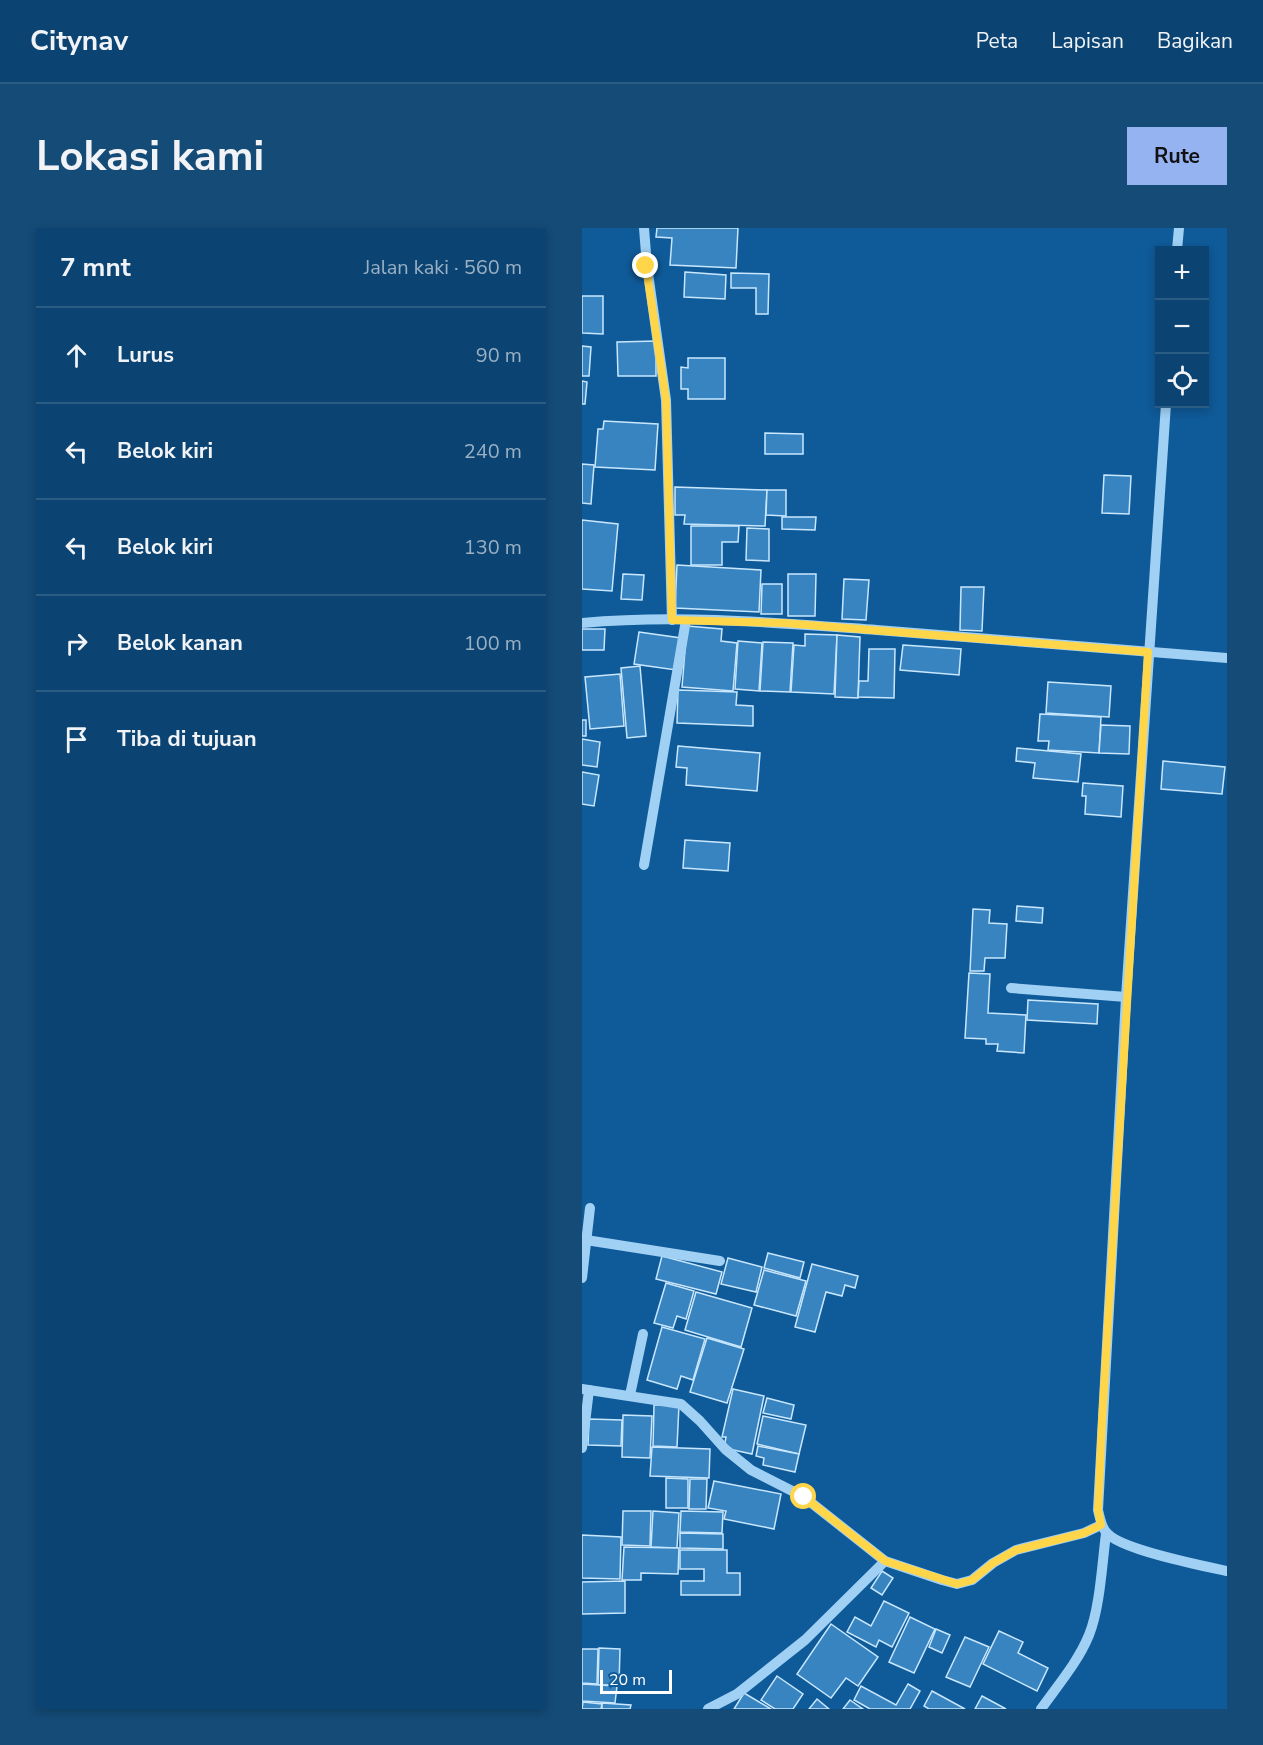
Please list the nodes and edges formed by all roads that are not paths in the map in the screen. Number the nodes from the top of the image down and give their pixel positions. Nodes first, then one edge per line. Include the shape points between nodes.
1 (644, 228) edge
2 (1179, 228) edge
3 (1177, 246) edge
4 (1166, 408) edge
5 (672, 620) junction
6 (686, 620) junction
7 (582, 623) edge
8 (1148, 652) junction
9 (1227, 658) edge
10 (644, 865) dead end
11 (1011, 988) dead end
12 (1126, 997) junction
13 (590, 1208) dead end
14 (586, 1240) junction
15 (720, 1262) dead end
16 (582, 1278) edge
17 (643, 1334) dead end
18 (585, 1389) edge
19 (630, 1395) junction
20 (582, 1448) edge
21 (1104, 1529) junction
22 (885, 1561) junction
23 (1227, 1571) edge
24 (708, 1709) edge
25 (1041, 1709) edge

1 - 5 street via 666,400
2 - 3 street
4 - 8 street
5 - 6 street
5 - 7 street
6 - 8 street via 784,623
6 - 10 street
8 - 9 street
8 - 12 street
11 - 12 street
12 - 21 street via 1098,1510
13 - 14 street
14 - 15 street
14 - 16 street
17 - 19 street
18 - 19 street
18 - 20 street
19 - 22 street via 681,1404 751,1470 804,1497
21 - 22 street via 1016,1550 972,1580 957,1584
21 - 23 street via 1124,1545
21 - 25 street via 1090,1634 1076,1661
22 - 24 street via 805,1640 737,1694

